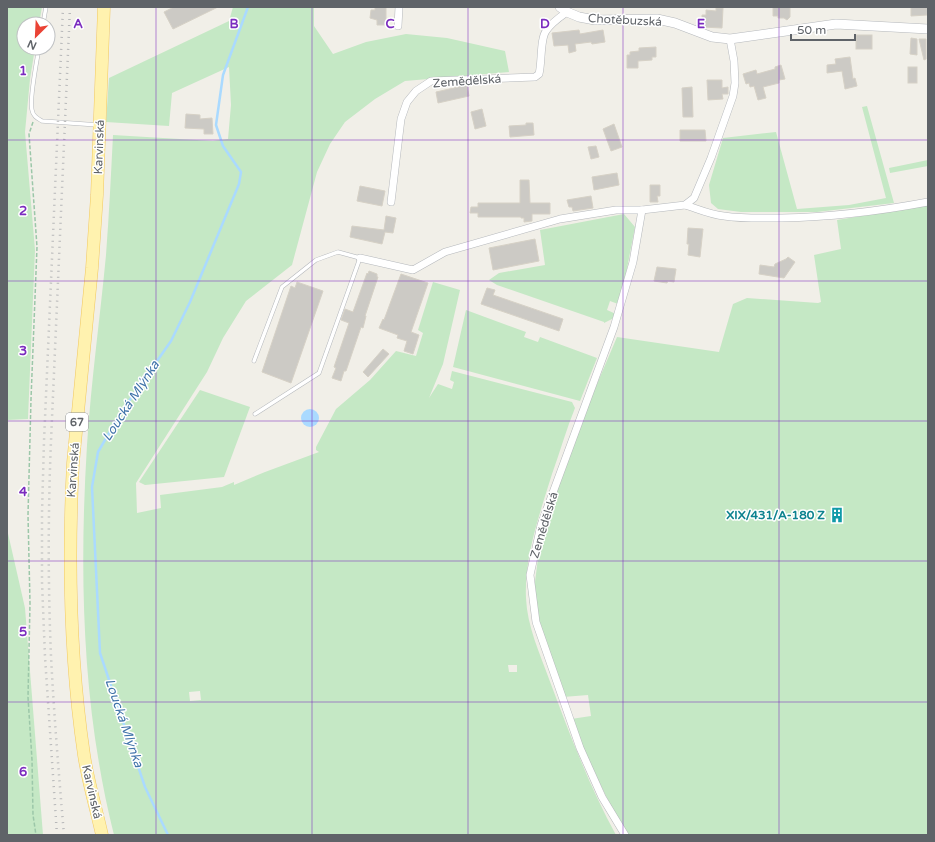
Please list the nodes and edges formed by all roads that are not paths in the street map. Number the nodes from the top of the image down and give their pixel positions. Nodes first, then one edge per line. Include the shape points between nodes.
1 (104, 7) edge
2 (399, 7) edge
3 (563, 9) edge
4 (398, 26) dead end
5 (928, 29) edge
6 (730, 39) junction
7 (38, 56) edge
8 (100, 125) junction
9 (391, 202) dead end
10 (928, 202) edge
11 (686, 205) junction
12 (642, 210) junction
13 (360, 258) junction
14 (254, 361) dead end
15 (255, 414) dead end
16 (102, 835) edge
17 (625, 835) edge

1 - 8 main road, Karvinská / 67
2 - 4 street
3 - 6 street, Chotěbuzská via 579,17 595,20 656,19 676,23 712,37
3 - 9 street, Zemědělská via 544,32 541,67 535,77 431,81 416,91 407,102 401,119
5 - 6 street, Chotěbuzská via 836,24
6 - 11 street via 734,61 733,96 694,198
7 - 8 lane via 31,109 35,117 42,121
8 - 16 main road, Karvinská / 67 via 92,268 73,463 71,559 72,626 80,724 84,757
10 - 11 street via 893,209 806,218 723,216
11 - 12 street
12 - 13 street via 616,210 560,219 445,252 413,270
12 - 17 street, Zemědělská via 633,262 614,327 541,525 530,575 536,622 580,748 602,797
13 - 14 lane via 338,252 316,260 282,287
13 - 15 lane via 319,373

